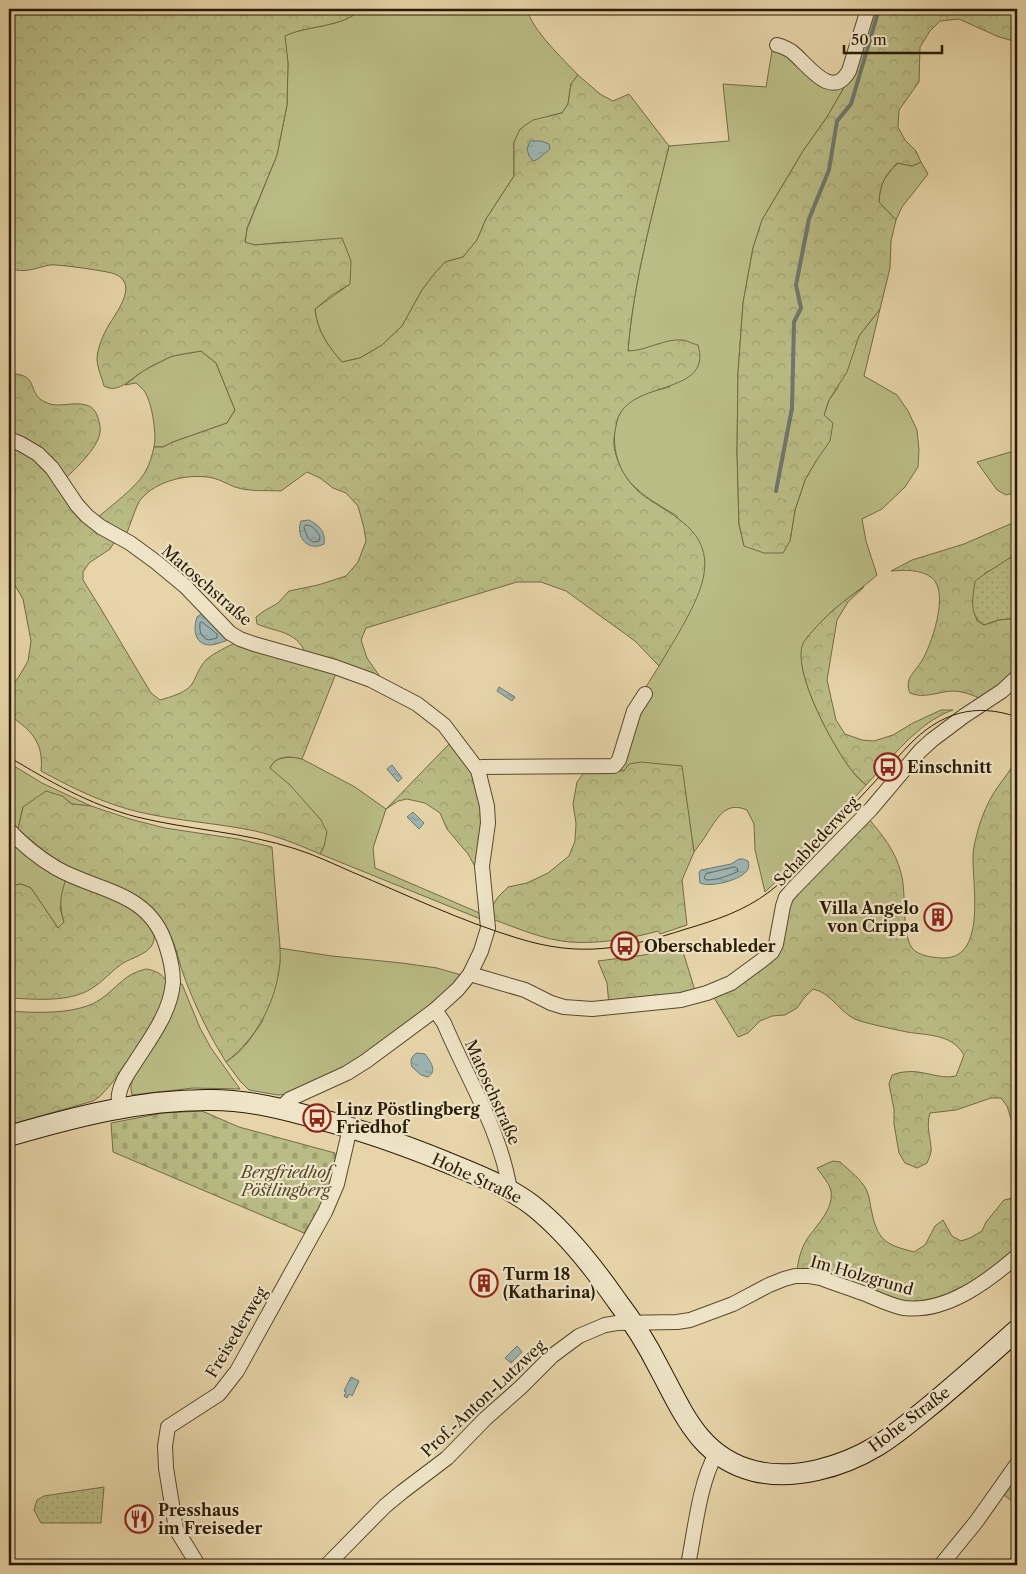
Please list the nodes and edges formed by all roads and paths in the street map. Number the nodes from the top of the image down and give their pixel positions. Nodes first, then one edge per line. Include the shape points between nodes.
1 (868, 9) edge
2 (777, 45) dead end
3 (9, 439) edge
4 (1017, 677) edge
5 (645, 694) dead end
6 (478, 770) junction
7 (9, 830) edge
8 (470, 974) junction
9 (435, 1010) junction
10 (120, 1109) junction
11 (283, 1109) junction
12 (350, 1128) junction
13 (9, 1136) edge
14 (510, 1191) junction
15 (1017, 1256) edge
16 (632, 1322) junction
17 (1017, 1330) edge
18 (716, 1454) junction
19 (1017, 1464) edge
20 (198, 1565) edge
21 (327, 1565) edge
22 (688, 1565) edge
23 (942, 1565) edge

1 - 2 street via 849,71 845,79 838,82 830,83 820,78 791,51
3 - 6 street, Matoschstraße via 38,454 87,516 156,562 185,586 230,633 254,644 371,680 417,704 444,726
4 - 8 street, Schablederweg via 920,751 871,809 786,897 772,952 731,983 681,1000 578,1009 551,1003 526,990
5 - 6 street via 634,711 619,760 614,766 482,767
6 - 8 street, Matoschstraße via 487,806 482,880 488,928
7 - 10 street via 57,868 113,891 144,910 162,932 173,976 169,1003 122,1082
8 - 9 street, Matoschstraße
9 - 11 street, Matoschstraße via 366,1062 290,1099
9 - 14 street, Matoschstraße via 495,1134 508,1173
10 - 11 main road, Hohe Straße via 210,1100
10 - 13 main road, Hohe Straße
11 - 12 main road, Hohe Straße
12 - 14 main road, Hohe Straße via 428,1154
12 - 20 street, Freisederweg via 337,1184 325,1212 237,1371 219,1394 168,1427 166,1468 176,1529
14 - 16 main road, Hohe Straße via 532,1205 564,1235
15 - 16 street, Im Holzgrund via 975,1288 953,1299 918,1309 902,1308 821,1278 795,1276 695,1318 677,1322
16 - 18 main road, Hohe Straße via 691,1427
16 - 21 street, Prof.-Anton-Lutzweg via 605,1325 578,1336 564,1346 447,1458 385,1506
17 - 18 main road, Hohe Straße via 899,1431 856,1457 814,1470 777,1474 743,1468
18 - 22 street via 704,1485
19 - 23 street

